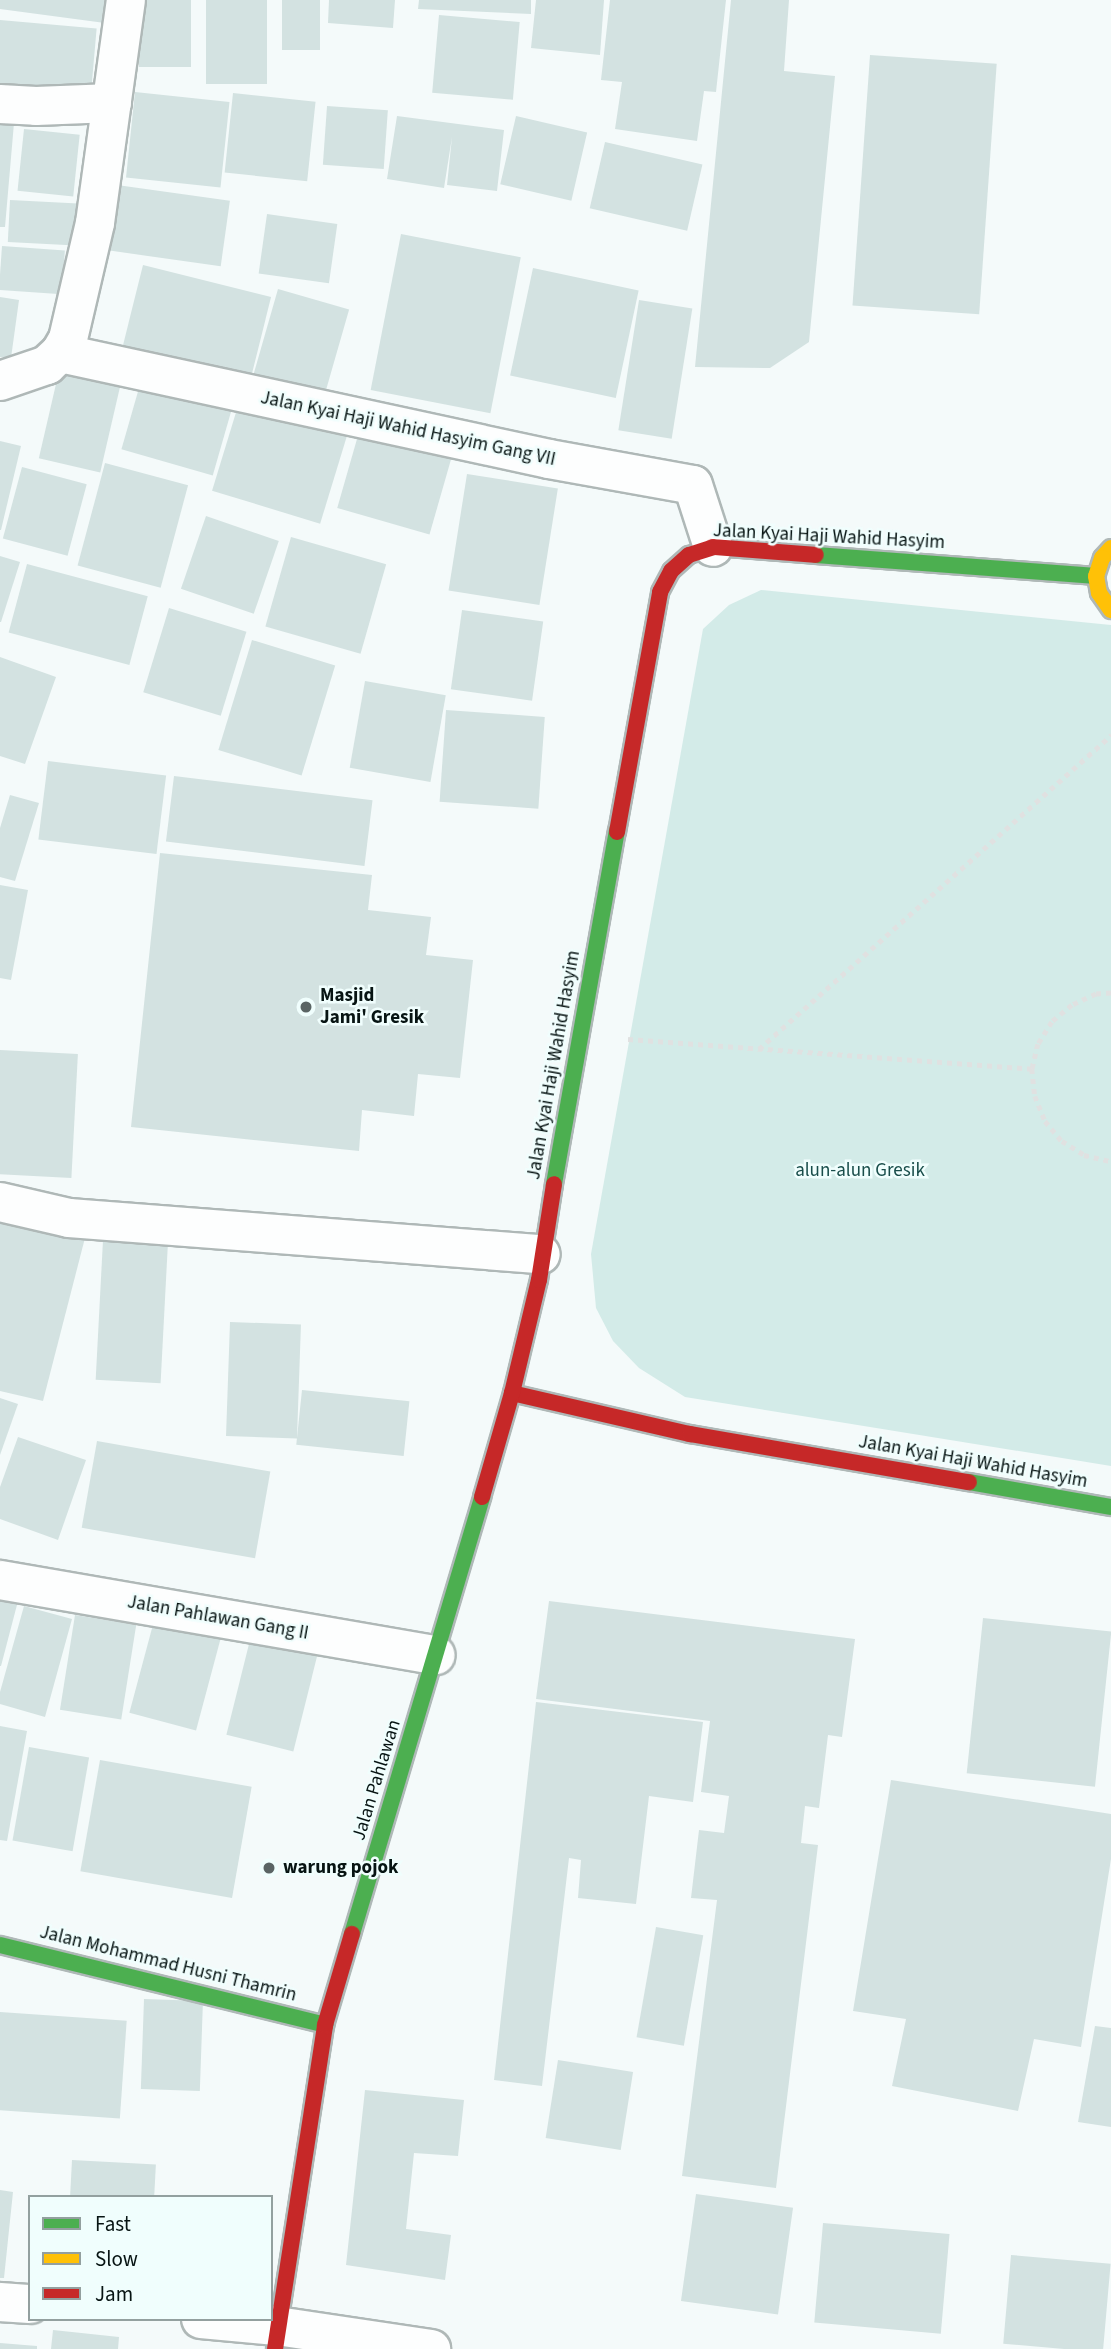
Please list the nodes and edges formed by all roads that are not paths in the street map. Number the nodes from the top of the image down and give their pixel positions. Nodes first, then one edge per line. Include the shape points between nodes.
1 (126, 0) edge
2 (112, 103) junction
3 (0, 104) edge
4 (60, 353) junction
5 (0, 382) edge
6 (713, 548) junction
7 (1111, 548) edge
8 (1096, 576) junction
9 (1111, 610) edge
10 (0, 1202) edge
11 (541, 1254) junction
12 (512, 1393) junction
13 (1111, 1507) edge
14 (0, 1580) edge
15 (436, 1656) junction
16 (0, 1945) edge
17 (325, 2025) junction
18 (0, 2301) edge
19 (28, 2304) edge
20 (209, 2321) edge
21 (276, 2337) edge
22 (431, 2349) edge

1 - 2 street
2 - 3 street
2 - 4 street via 95,223 68,339
4 - 5 street via 47,365
4 - 6 street, Jalan Kyai Haji Wahid Hasyim Gang VII via 549,460 693,485
6 - 8 street, Jalan Kyai Haji Wahid Hasyim
6 - 11 street, Jalan Kyai Haji Wahid Hasyim via 689,555 671,571 660,592
7 - 8 street
8 - 9 street via 1099,593
10 - 11 street via 69,1218
11 - 12 street, Jalan Kyai Haji Wahid Hasyim
12 - 13 street, Jalan Kyai Haji Wahid Hasyim via 690,1434
12 - 15 street, Jalan Pahlawan
14 - 15 street, Jalan Pahlawan Gang II
15 - 17 street, Jalan Pahlawan
16 - 17 street, Jalan Mohammad Husni Thamrin
17 - 21 street, Jalan Pahlawan
18 - 19 street
20 - 21 street
21 - 22 street

